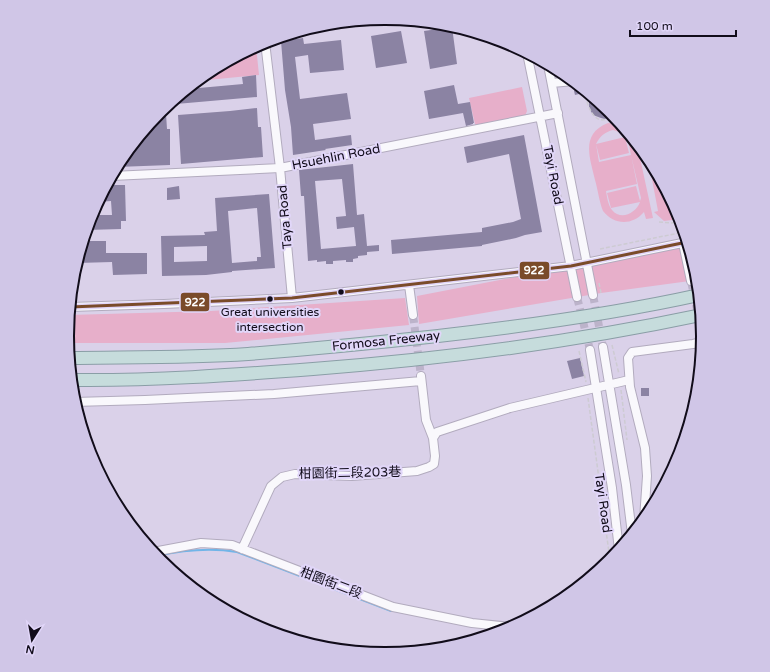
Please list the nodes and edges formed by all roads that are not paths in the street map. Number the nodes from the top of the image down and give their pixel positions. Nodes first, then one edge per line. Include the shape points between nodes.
1 (266, 49) edge
2 (529, 60) edge
3 (550, 72) edge
4 (564, 82) edge
5 (552, 83) junction
6 (558, 113) junction
7 (541, 117) junction
8 (280, 168) junction
9 (119, 176) edge
10 (681, 243) edge
11 (586, 264) junction
12 (571, 266) junction
13 (409, 285) junction
14 (593, 295) tunnel mouth
15 (693, 296) edge
16 (577, 297) tunnel mouth
17 (292, 298) junction
18 (76, 307) edge
19 (413, 315) tunnel mouth
20 (695, 316) edge
21 (696, 343) edge
22 (603, 347) tunnel mouth
23 (590, 350) tunnel mouth
24 (75, 358) edge
25 (77, 380) edge
26 (629, 380) junction
27 (610, 386) junction
28 (597, 389) junction
29 (81, 402) edge
30 (433, 438) junction
31 (645, 508) edge
32 (631, 526) edge
33 (618, 542) edge
34 (242, 549) junction
35 (160, 551) edge
36 (496, 626) edge

1 - 8 street, Taya Road
2 - 7 street, Tayi Road
3 - 5 street, Tayi Road
4 - 5 street
5 - 6 street, Tayi Road
6 - 7 street, Hsuehlin Road
6 - 11 street, Tayi Road
7 - 8 street, Hsuehlin Road
7 - 12 street, Tayi Road
8 - 9 street, Hsuehlin Road
8 - 17 street, Taya Road
10 - 11 street
11 - 12 street
11 - 14 street, Tayi Road
12 - 13 street
12 - 16 street, Tayi Road
13 - 17 street
13 - 19 street
15 - 24 highway, Formosa Freeway via 580,318 350,345 180,357
17 - 18 street
20 - 25 highway, Formosa Freeway via 580,338 487,352 357,366 244,374
21 - 26 street via 632,352 628,358
22 - 27 street, Tayi Road
23 - 28 street, Tayi Road
26 - 27 street
26 - 31 street via 646,448
27 - 28 street
27 - 32 street, Tayi Road
28 - 30 street via 510,408 437,432
28 - 33 street, Tayi Road
29 - 30 street via 274,394 421,379 426,420
30 - 34 street, 柑園街二段203巷 via 434,464 417,471 352,476 294,474 282,477 271,486
34 - 35 street, 柑園街二段 via 232,545 201,543
34 - 36 street, 柑園街二段 via 393,607

